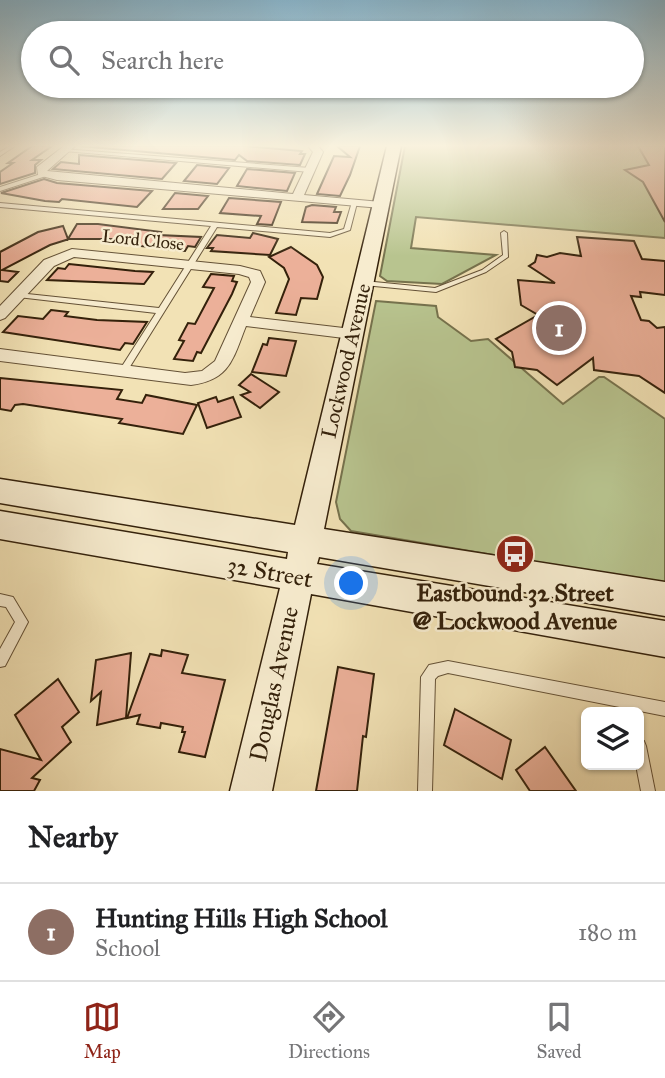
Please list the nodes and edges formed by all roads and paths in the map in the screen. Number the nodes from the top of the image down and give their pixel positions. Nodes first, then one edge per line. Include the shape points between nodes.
1 (19, 183) edge
2 (131, 183) edge
3 (304, 183) edge
4 (386, 183) edge
5 (0, 189) edge
6 (297, 198) junction
7 (354, 202) junction
8 (0, 205) edge
9 (381, 205) junction
10 (215, 225) junction
11 (504, 233) dead end
12 (190, 264) junction
13 (364, 283) junction
14 (18, 295) junction
15 (161, 311) junction
16 (0, 314) edge
17 (242, 321) junction
18 (352, 334) junction
19 (0, 355) edge
20 (123, 371) junction
21 (0, 491) edge
22 (0, 525) edge
23 (305, 541) junction
24 (297, 576) junction
25 (665, 598) edge
26 (0, 600) edge
27 (665, 639) edge
28 (0, 661) edge
29 (631, 707) edge
30 (644, 708) edge
31 (665, 709) edge
32 (644, 770) edge
33 (251, 791) edge
34 (425, 791) edge
35 (648, 791) edge

1 - 5 lane
2 - 6 street
3 - 6 street
4 - 9 street, Lockwood Avenue
6 - 7 street
7 - 9 street
7 - 10 lane via 346,230 330,235
8 - 10 lane
9 - 13 street, Lockwood Avenue
10 - 12 lane
11 - 13 lane via 506,256 453,285 436,290
12 - 14 street, Lord Close via 72,253 49,262
12 - 15 lane
12 - 17 street, Lord Close via 255,274 257,287
13 - 18 street, Lockwood Avenue
14 - 15 lane
14 - 16 street, Lord Close
15 - 20 lane
17 - 18 street
17 - 20 street, Lord Close via 222,364 211,374 185,379
18 - 23 street, Lockwood Avenue
19 - 20 street, Lord Close
21 - 23 street, 32 Street
22 - 24 street, 32 Street
23 - 24 street, Lockwood Avenue
23 - 25 street, 32 Street
24 - 27 street, 32 Street
24 - 33 street, Douglas Avenue
26 - 28 lane via 9,601 22,622
29 - 34 lane via 448,667 434,670 428,677
30 - 31 lane
32 - 35 lane

